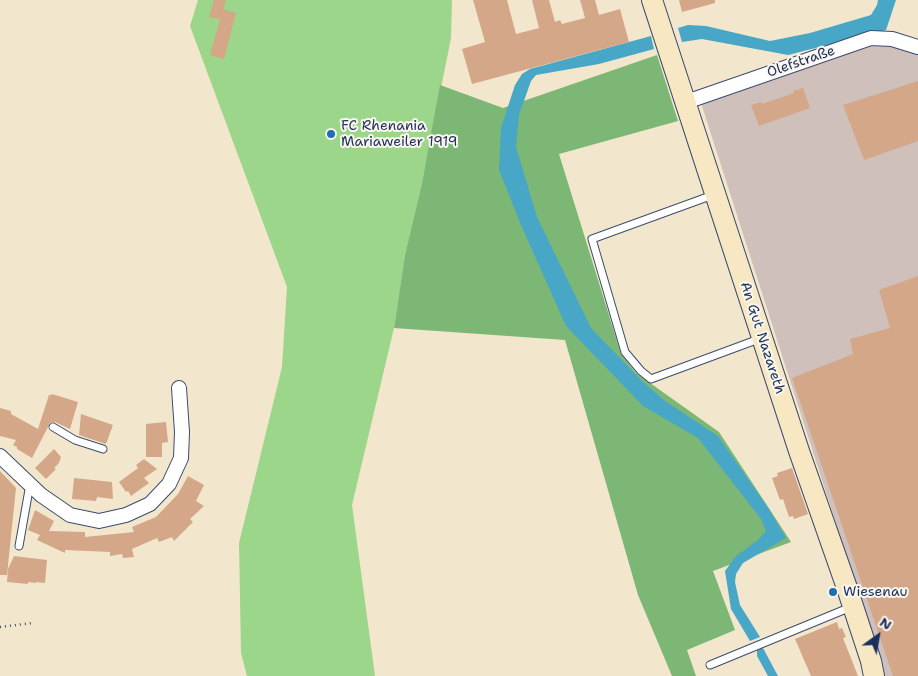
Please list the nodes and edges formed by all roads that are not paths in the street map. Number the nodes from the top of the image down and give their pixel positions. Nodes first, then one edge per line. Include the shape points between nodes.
1 (652, 0) edge
2 (918, 46) edge
3 (686, 102) junction
4 (716, 194) junction
5 (762, 338) junction
6 (179, 388) dead end
7 (53, 427) dead end
8 (103, 449) dead end
9 (0, 456) edge
10 (30, 484) junction
11 (19, 546) dead end
12 (853, 606) junction
13 (710, 665) dead end
14 (874, 676) edge

1 - 3 main road, An Gut Nazareth
2 - 3 street, Olefstraße via 892,39 871,38
3 - 4 main road, An Gut Nazareth
4 - 5 main road, An Gut Nazareth
4 - 5 lane via 592,239 625,352 651,379
5 - 12 main road, An Gut Nazareth
6 - 10 street via 181,458 169,484 150,504 126,515 98,521 70,515
7 - 8 lane via 75,440
9 - 10 street
10 - 11 lane
12 - 13 lane
12 - 14 main road, An Gut Nazareth

